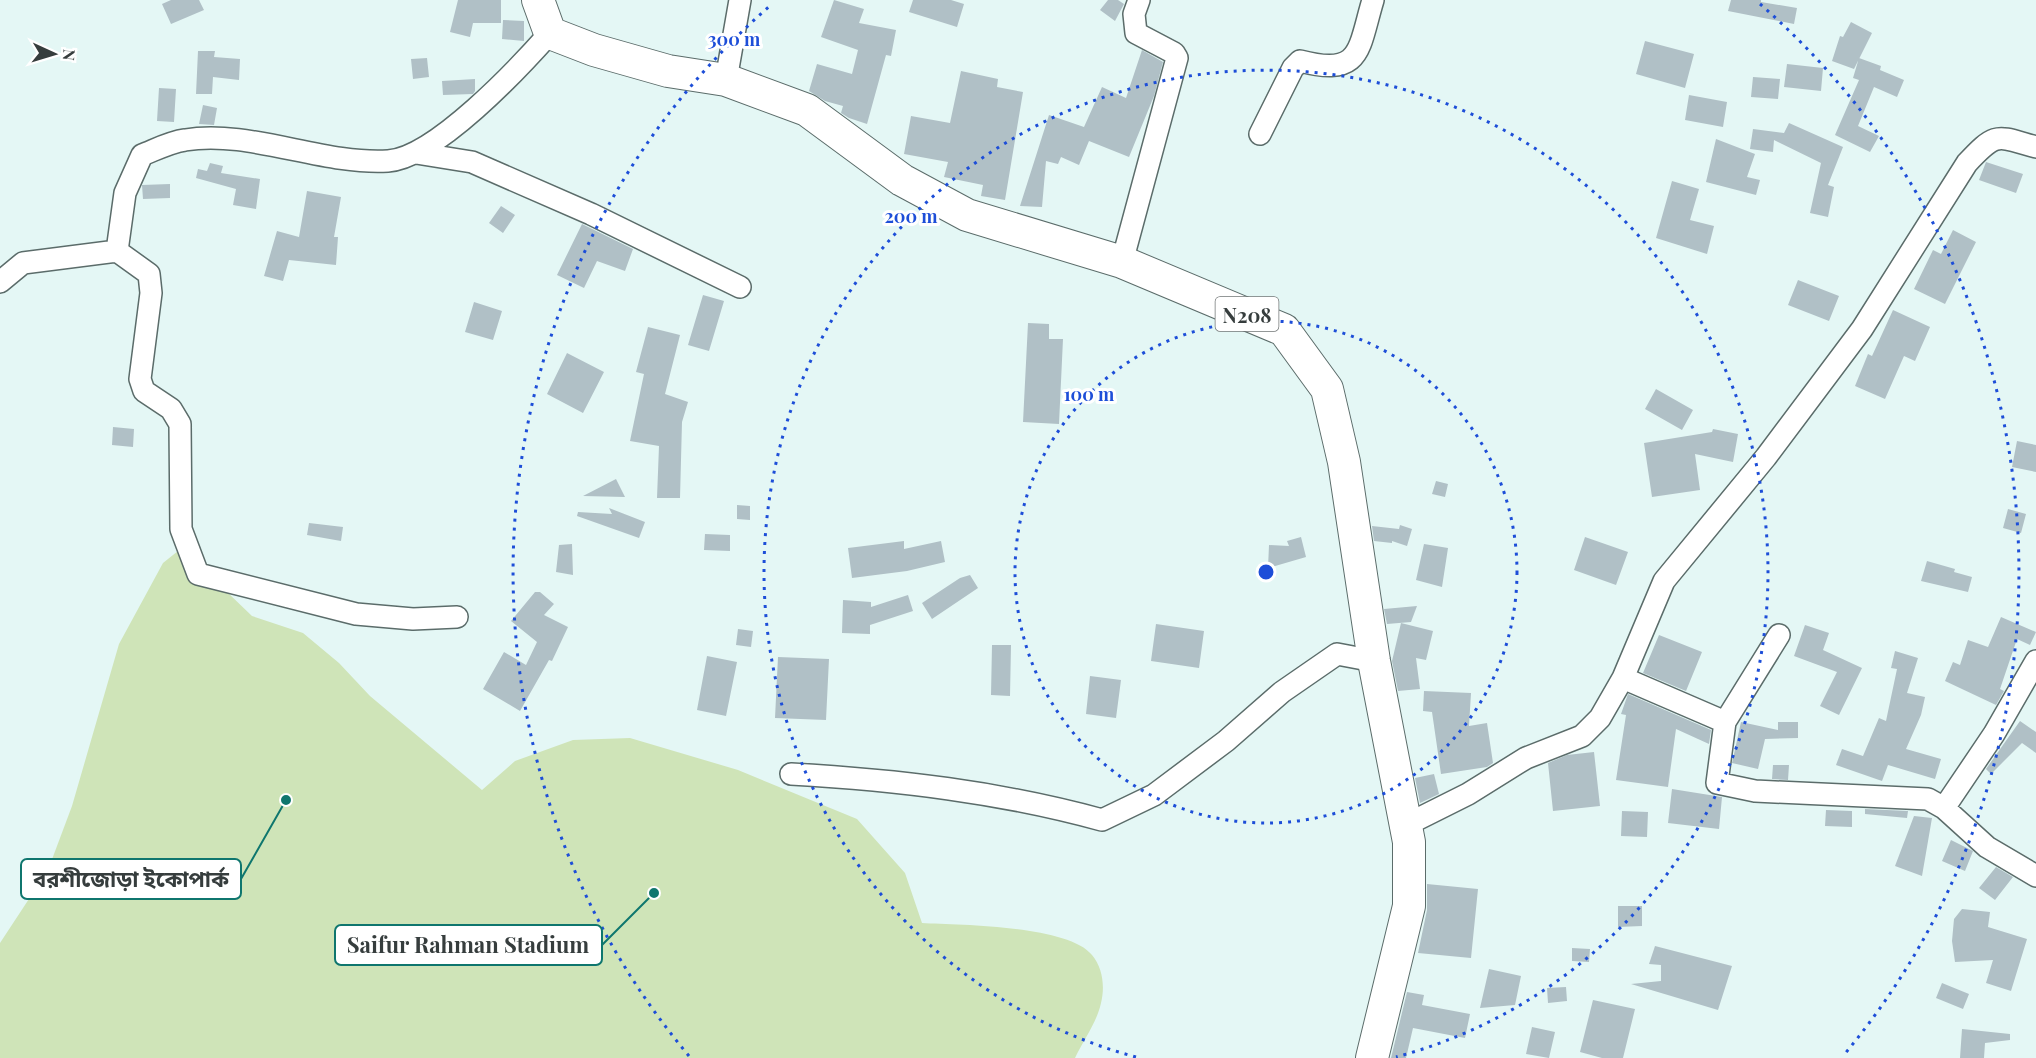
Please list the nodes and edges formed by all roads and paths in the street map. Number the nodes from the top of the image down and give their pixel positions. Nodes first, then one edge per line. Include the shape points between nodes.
1 (538, 0) edge
2 (741, 0) edge
3 (1139, 0) edge
4 (1373, 0) edge
5 (550, 33) junction
6 (726, 81) junction
7 (1260, 134) dead end
8 (2036, 147) edge
9 (416, 153) junction
10 (117, 251) junction
11 (1122, 262) junction
12 (0, 282) edge
13 (740, 287) dead end
14 (457, 616) dead end
15 (1779, 635) dead end
16 (1374, 661) junction
17 (2036, 661) edge
18 (1623, 678) junction
19 (1725, 722) junction
20 (791, 774) dead end
21 (1944, 808) junction
22 (1406, 825) junction
23 (2036, 876) edge
24 (1372, 1058) edge

1 - 5 highway
2 - 6 street
3 - 11 street via 1134,14 1136,33 1177,58
4 - 7 street via 1352,60 1336,68 1300,62 1293,68
5 - 6 highway, N208 via 668,71
5 - 9 street via 513,76
6 - 11 highway, N208 via 807,110 902,180 967,216
8 - 18 street via 1999,137 1988,141 1968,163 1862,329 1766,457 1664,581
9 - 10 street via 389,161 294,152 233,139 184,140 142,155 125,193
9 - 13 street via 472,162 591,214
10 - 12 street via 23,263
10 - 14 street via 149,274 151,293 140,379 144,391 171,409 180,424 181,529 198,574 356,614 413,619
11 - 16 highway, N208 via 1284,330 1327,389 1344,462
15 - 19 street
16 - 20 street via 1337,654 1282,692 1226,741 1154,795 1102,820 1038,802 946,787
16 - 22 highway, N208
17 - 21 street via 1994,734
18 - 19 street
18 - 22 street via 1600,718 1582,736 1526,758 1468,794
19 - 21 street via 1717,783 1755,791 1928,799
21 - 23 street via 1987,848
22 - 24 highway, N208 via 1409,906

